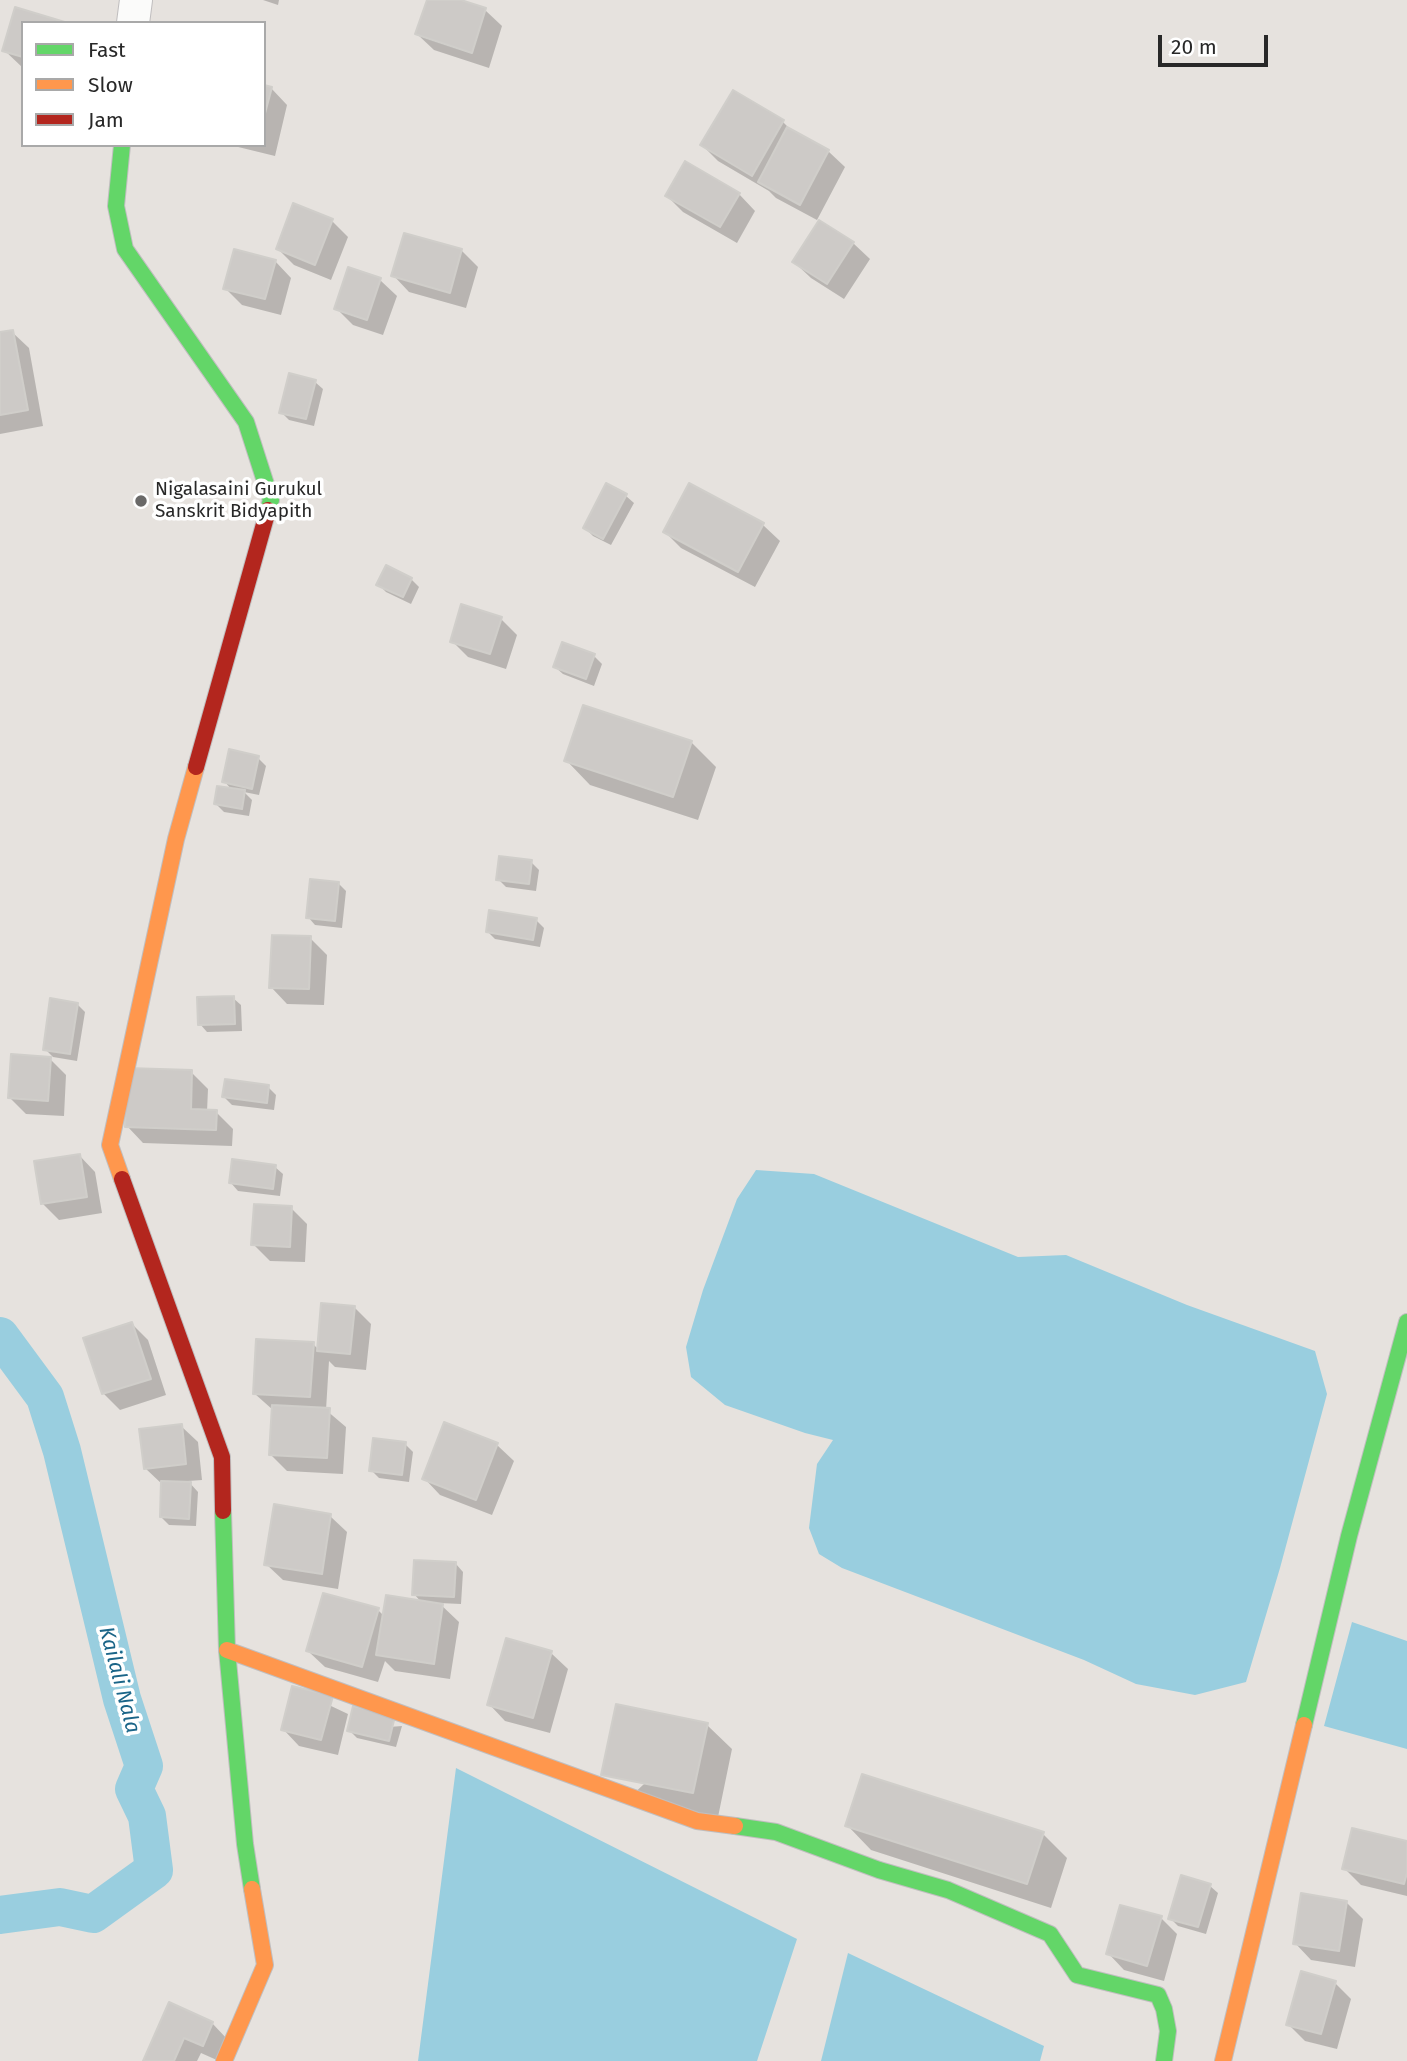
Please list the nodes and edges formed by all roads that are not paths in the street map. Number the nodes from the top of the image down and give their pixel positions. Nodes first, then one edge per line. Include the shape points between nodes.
1 (136, 0) edge
2 (133, 21) edge
3 (122, 147) edge
4 (1407, 1322) edge
5 (227, 1650) junction
6 (224, 2061) edge
7 (1164, 2061) edge
8 (1223, 2061) edge

1 - 2 street
3 - 5 street via 116,206 125,249 246,422 271,500 176,839 110,1145 222,1457
4 - 8 street via 1345,1550
5 - 6 street via 245,1844 265,1965
5 - 7 street via 697,1821 776,1832 948,1890 1050,1934 1077,1975 1158,1995 1168,2031

